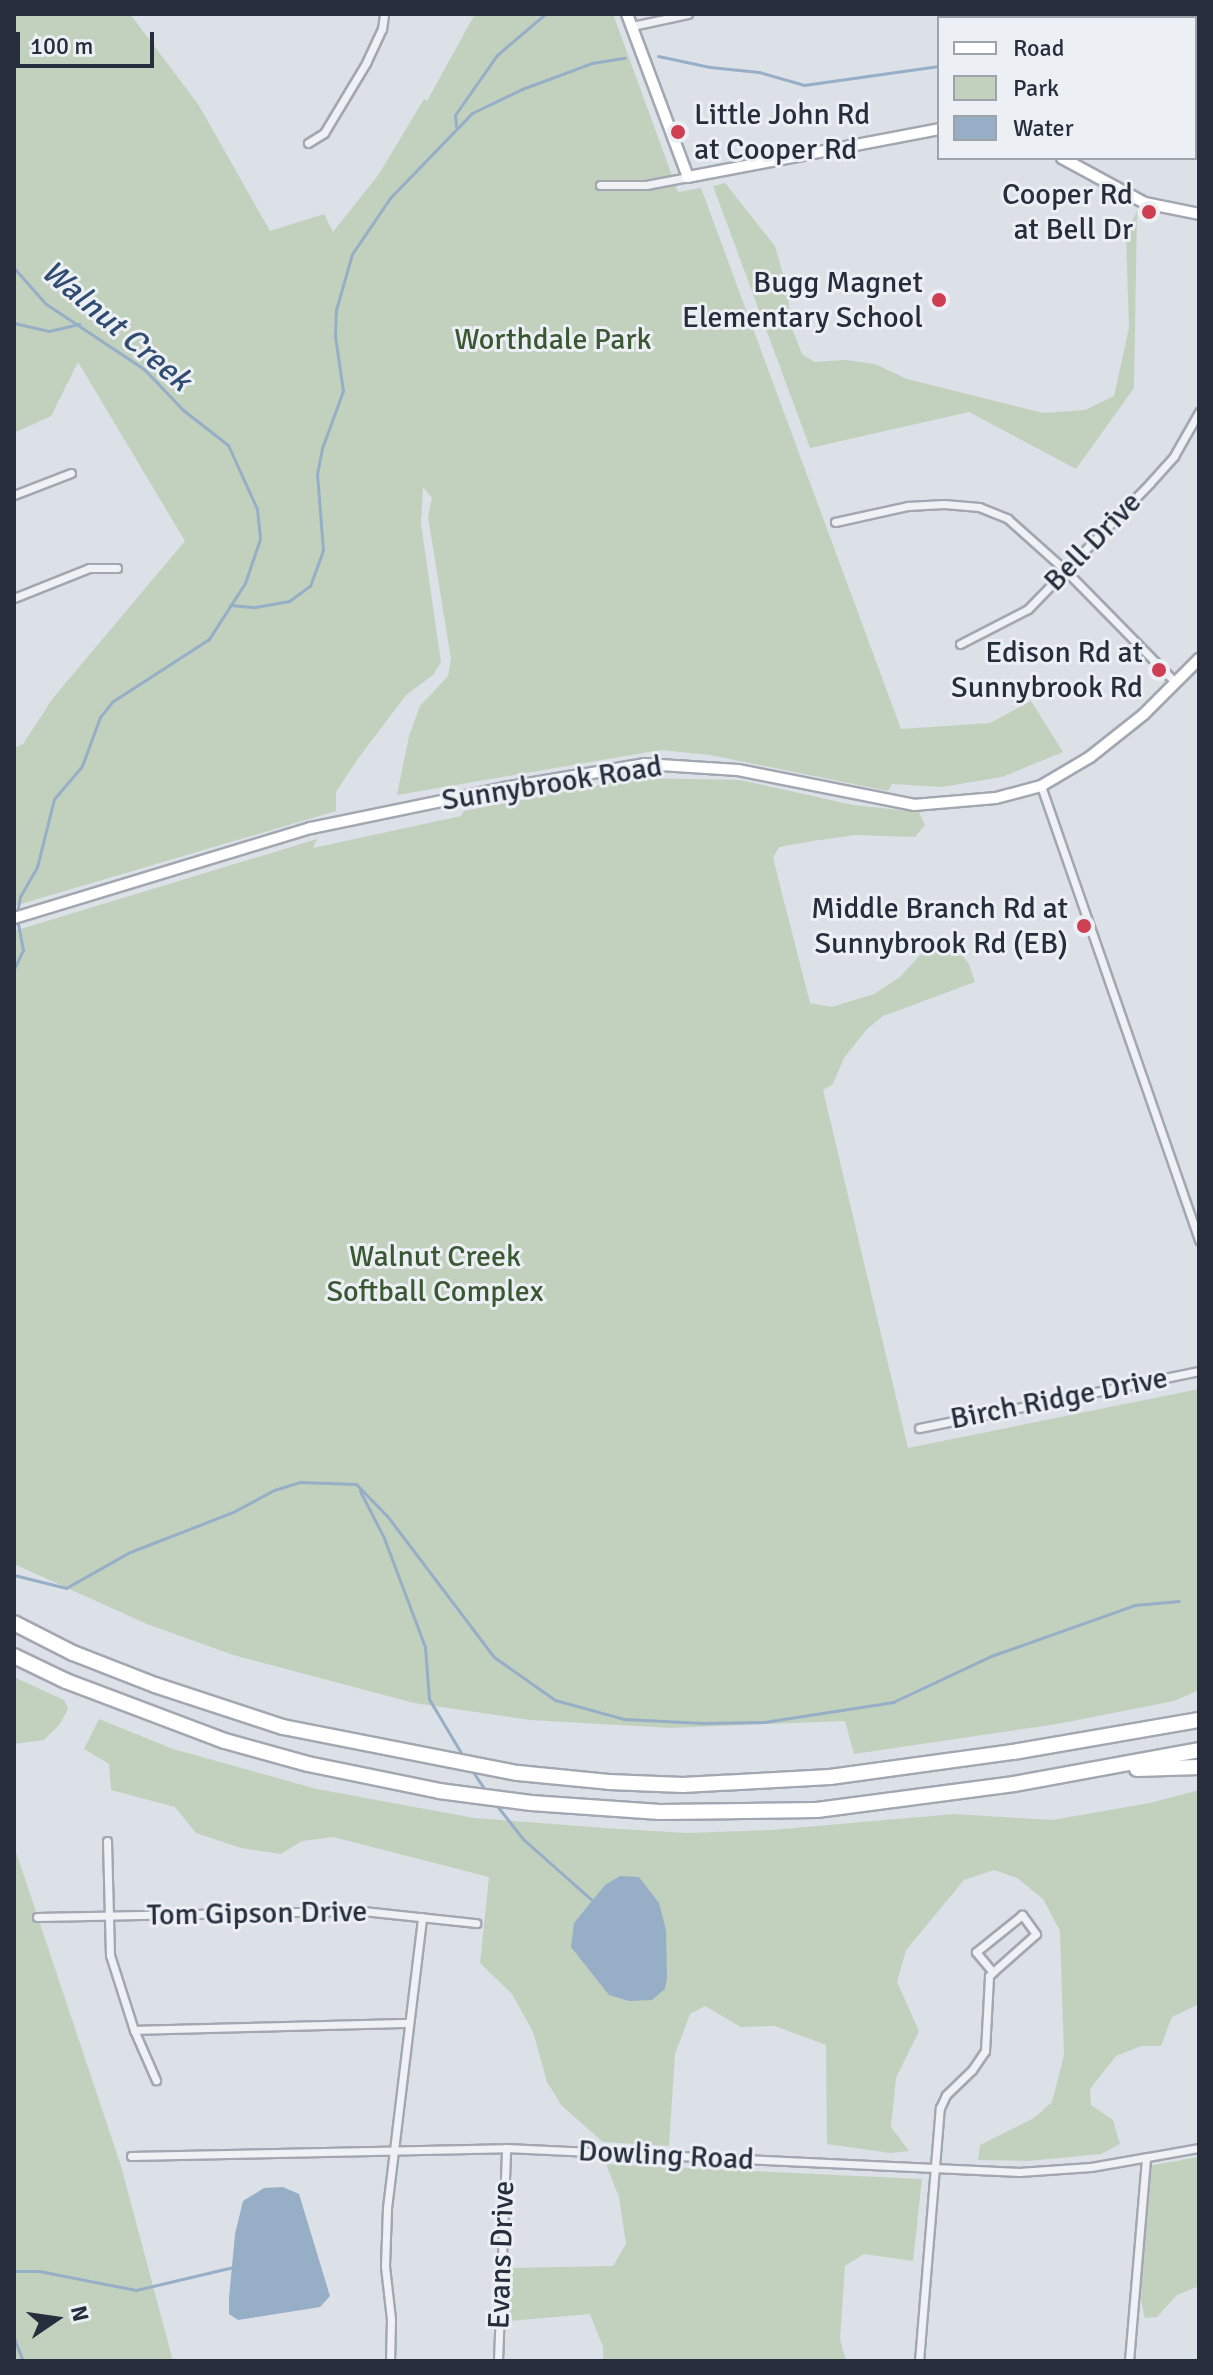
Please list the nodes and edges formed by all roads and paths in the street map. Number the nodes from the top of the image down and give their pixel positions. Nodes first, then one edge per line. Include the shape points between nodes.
1 (384, 14) edge
2 (627, 14) edge
3 (688, 14) edge
4 (632, 26) junction
5 (937, 129) edge
6 (308, 143) dead end
7 (1066, 160) edge
8 (688, 177) junction
9 (600, 185) dead end
10 (1199, 214) edge
11 (1199, 412) edge
12 (71, 473) dead end
13 (14, 495) edge
14 (835, 522) dead end
15 (117, 568) dead end
16 (1065, 570) junction
17 (14, 598) edge
18 (960, 644) dead end
19 (1199, 659) edge
20 (1176, 683) junction
21 (1041, 786) junction
22 (14, 918) edge
23 (1195, 1216) edge
24 (1199, 1240) edge
25 (1199, 1371) edge
26 (919, 1428) dead end
27 (14, 1623) edge
28 (14, 1656) edge
29 (1199, 1712) edge
30 (1199, 1720) edge
31 (1146, 1729) junction
32 (1199, 1750) edge
33 (1199, 1767) edge
34 (1089, 1771) junction
35 (107, 1841) dead end
36 (108, 1916) junction
37 (37, 1917) dead end
38 (422, 1917) junction
39 (476, 1923) dead end
40 (993, 1972) junction
41 (409, 2023) junction
42 (134, 2030) junction
43 (156, 2080) dead end
44 (506, 2148) junction
45 (1199, 2148) edge
46 (395, 2150) junction
47 (131, 2156) dead end
48 (1146, 2158) junction
49 (934, 2166) junction
50 (390, 2361) edge
51 (498, 2361) edge
52 (919, 2361) edge
53 (1129, 2361) edge

1 - 6 street via 366,63 324,133
2 - 4 main road
3 - 4 street
4 - 8 main road
5 - 8 main road
7 - 10 main road via 1145,203
8 - 9 street via 646,185
11 - 16 street, Bell Drive via 1174,456
12 - 13 street
14 - 16 street via 908,506 979,507 1008,519
15 - 17 street via 89,568
16 - 18 street, Bell Drive via 1028,609
16 - 20 street
19 - 20 main road, Sunnybrook Road
20 - 21 main road, Sunnybrook Road via 1116,738
21 - 22 main road, Sunnybrook Road via 996,798 914,805 738,770 644,764 311,828
21 - 23 street
23 - 24 street
25 - 26 street, Birch Ridge Drive
27 - 31 highway via 155,1685 283,1727 518,1773 683,1785 830,1777
28 - 34 highway via 225,1741 439,1791 531,1803 767,1813 896,1801
29 - 31 highway
30 - 31 highway
32 - 34 highway
33 - 34 highway
35 - 36 street
36 - 37 street, Tom Gipson Drive
36 - 38 street, Tom Gipson Drive via 363,1911
36 - 42 street via 110,1955
38 - 39 street, Tom Gipson Drive
38 - 41 street
40 - 40 street via 976,1952 1022,1915 1036,1934
40 - 49 street via 985,2003 985,2051 940,2108
41 - 42 street
41 - 46 street
42 - 43 street
44 - 46 street, Dowling Road
44 - 49 street, Dowling Road
44 - 51 street, Evans Drive
45 - 48 street, Dowling Road
46 - 47 street, Dowling Road
46 - 50 street via 385,2266
48 - 49 street, Dowling Road via 1019,2172
48 - 53 street
49 - 52 street

